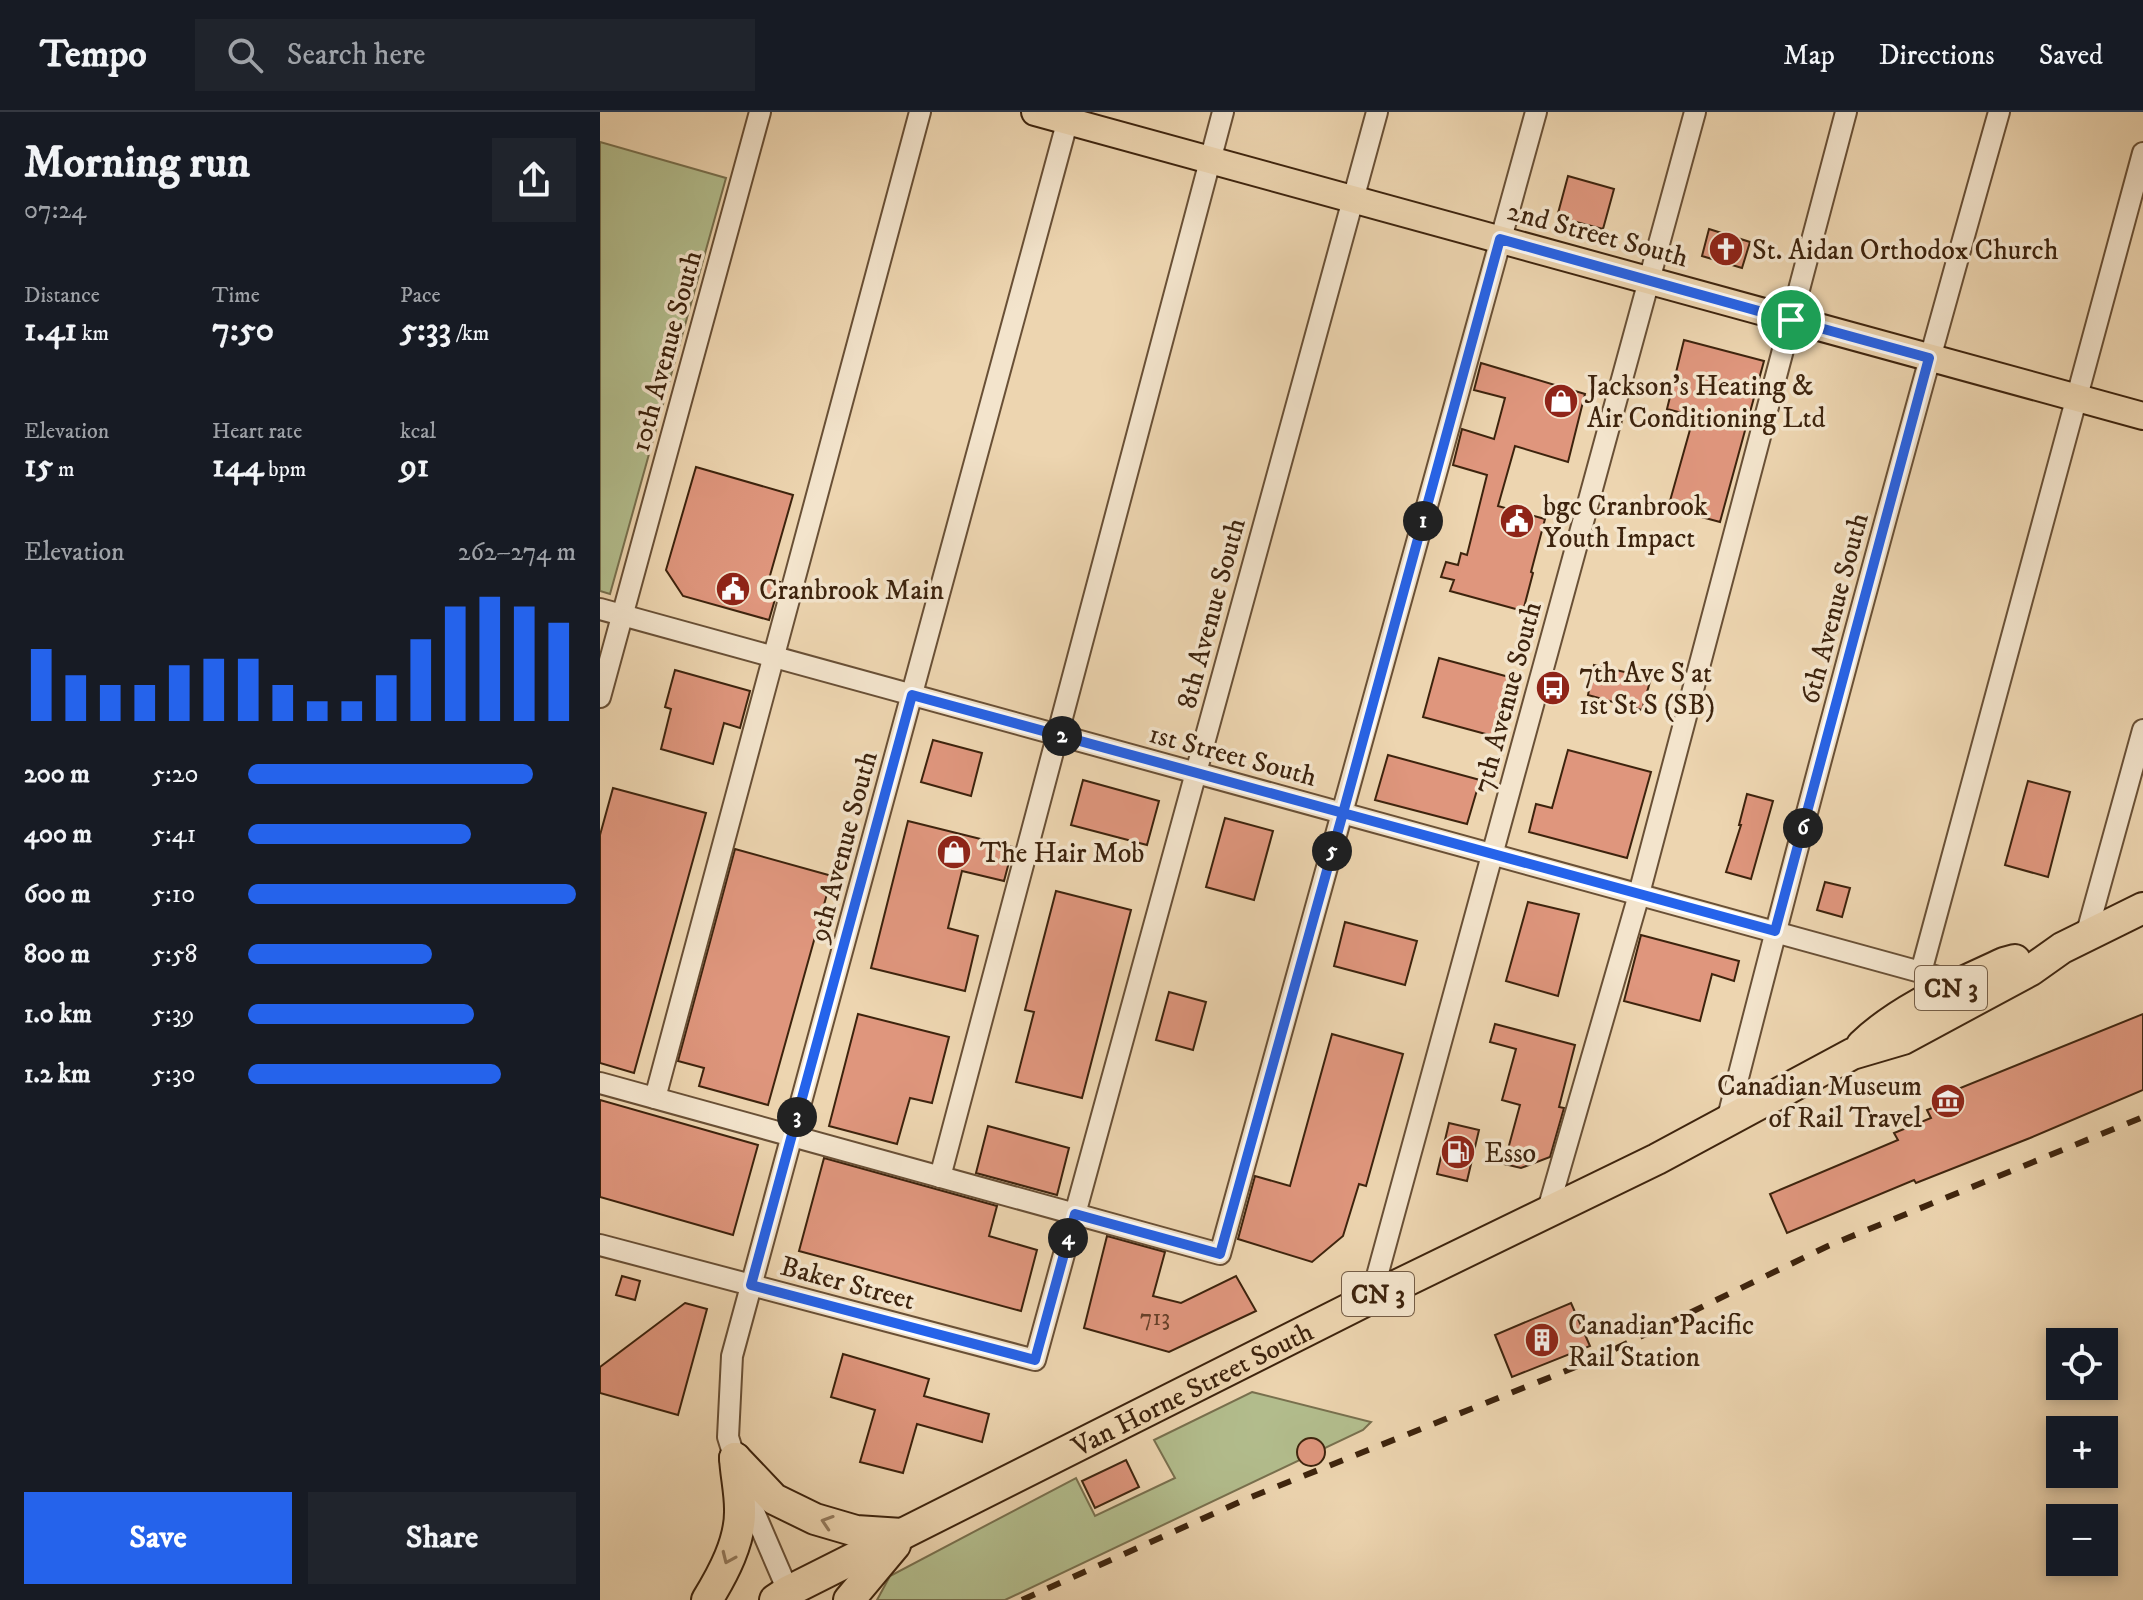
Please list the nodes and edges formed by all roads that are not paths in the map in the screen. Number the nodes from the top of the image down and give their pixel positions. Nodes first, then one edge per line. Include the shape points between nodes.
1 (760, 112) edge
2 (920, 112) edge
3 (1035, 112) edge
4 (1223, 112) edge
5 (1377, 112) edge
6 (1536, 112) edge
7 (1695, 112) edge
8 (1846, 112) edge
9 (1999, 112) edge
10 (1069, 116) edge
11 (2143, 153) edge
12 (1210, 160) junction
13 (1353, 199) junction
14 (1500, 239) junction
15 (1649, 280) junction
16 (1791, 320) junction
17 (1929, 358) junction
18 (2076, 398) junction
19 (2143, 416) edge
20 (600, 609) edge
21 (622, 615) junction
22 (774, 657) junction
23 (912, 695) junction
24 (600, 697) edge
25 (2143, 730) edge
26 (1057, 735) junction
27 (1196, 772) junction
28 (1343, 813) junction
29 (1492, 854) junction
30 (1639, 894) junction
31 (2143, 908) edge
32 (1775, 931) junction
33 (2074, 942) junction
34 (1921, 972) junction
35 (1961, 983) junction
36 (1990, 993) junction
37 (1852, 1054) junction
38 (600, 1083) edge
39 (655, 1098) junction
40 (1727, 1121) junction
41 (792, 1136) junction
42 (940, 1177) junction
43 (1547, 1213) junction
44 (1075, 1214) junction
45 (600, 1245) edge
46 (751, 1285) junction
47 (1371, 1298) junction
48 (1035, 1360) joint
49 (735, 1458) junction
50 (904, 1534) junction
51 (784, 1597) edge
52 (707, 1600) edge
53 (849, 1600) edge

1 - 21 street, 10th Avenue South
2 - 22 street
3 - 10 main road, 2nd Street South
4 - 12 street
5 - 13 street, 8th Avenue South
6 - 14 street
7 - 15 street, 7th Avenue South
8 - 16 street
9 - 17 street, 6th Avenue South
10 - 12 main road, 2nd Street South
10 - 23 street, 9th Avenue South
11 - 18 street
12 - 13 main road, 2nd Street South
12 - 26 street
13 - 14 main road, 2nd Street South
13 - 27 street, 8th Avenue South
14 - 15 main road, 2nd Street South
14 - 28 street
15 - 16 main road, 2nd Street South
15 - 29 street, 7th Avenue South
16 - 17 main road, 2nd Street South
16 - 30 street
17 - 18 main road, 2nd Street South
17 - 32 street, 6th Avenue South
18 - 19 main road, 2nd Street South
18 - 34 street
20 - 21 street, 1st Street South
21 - 22 street, 1st Street South
21 - 24 street, 10th Avenue South
22 - 23 street, 1st Street South
22 - 39 street
23 - 26 street, 1st Street South
23 - 41 street, 9th Avenue South
25 - 33 street
26 - 27 street, 1st Street South
26 - 42 street
27 - 28 street, 1st Street South
27 - 44 street, 8th Avenue South
28 - 29 street, 1st Street South
28 - 44 street via 1220,1254
29 - 30 street, 1st Street South
29 - 47 street, 7th Avenue South
30 - 32 street, 1st Street South
30 - 43 street
31 - 33 highway, Van Horne Street South / CN 3
32 - 34 street, 1st Street South
32 - 40 street, 6th Avenue South
33 - 35 highway, Van Horne Street South / CN 3 via 2004,963
33 - 36 highway, Van Horne Street South / CN 3
34 - 35 street, 1st Street South
35 - 36 street, 1st Street South
35 - 37 highway, Van Horne Street South / CN 3 via 1880,1028
36 - 37 highway, Van Horne Street South / CN 3 via 1903,1039
37 - 40 highway, Van Horne Street South / CN 3
38 - 39 street
39 - 41 street
40 - 43 highway, Van Horne Street South / CN 3
41 - 42 street
41 - 46 street, 9th Avenue South
42 - 44 street
43 - 47 highway, Van Horne Street South / CN 3
44 - 48 street, 8th Avenue South
45 - 46 street, Baker Street
46 - 48 street, Baker Street
46 - 49 street, 9th Avenue South via 732,1356 728,1437
47 - 50 highway, Van Horne Street South / CN 3
50 -> 49 highway via 856,1531 815,1519 774,1499
49 - 51 street, 9th Avenue South
49 -> 52 highway via 740,1512 735,1545
50 - 51 highway, Van Horne Street South / CN 3
50 - 53 highway

